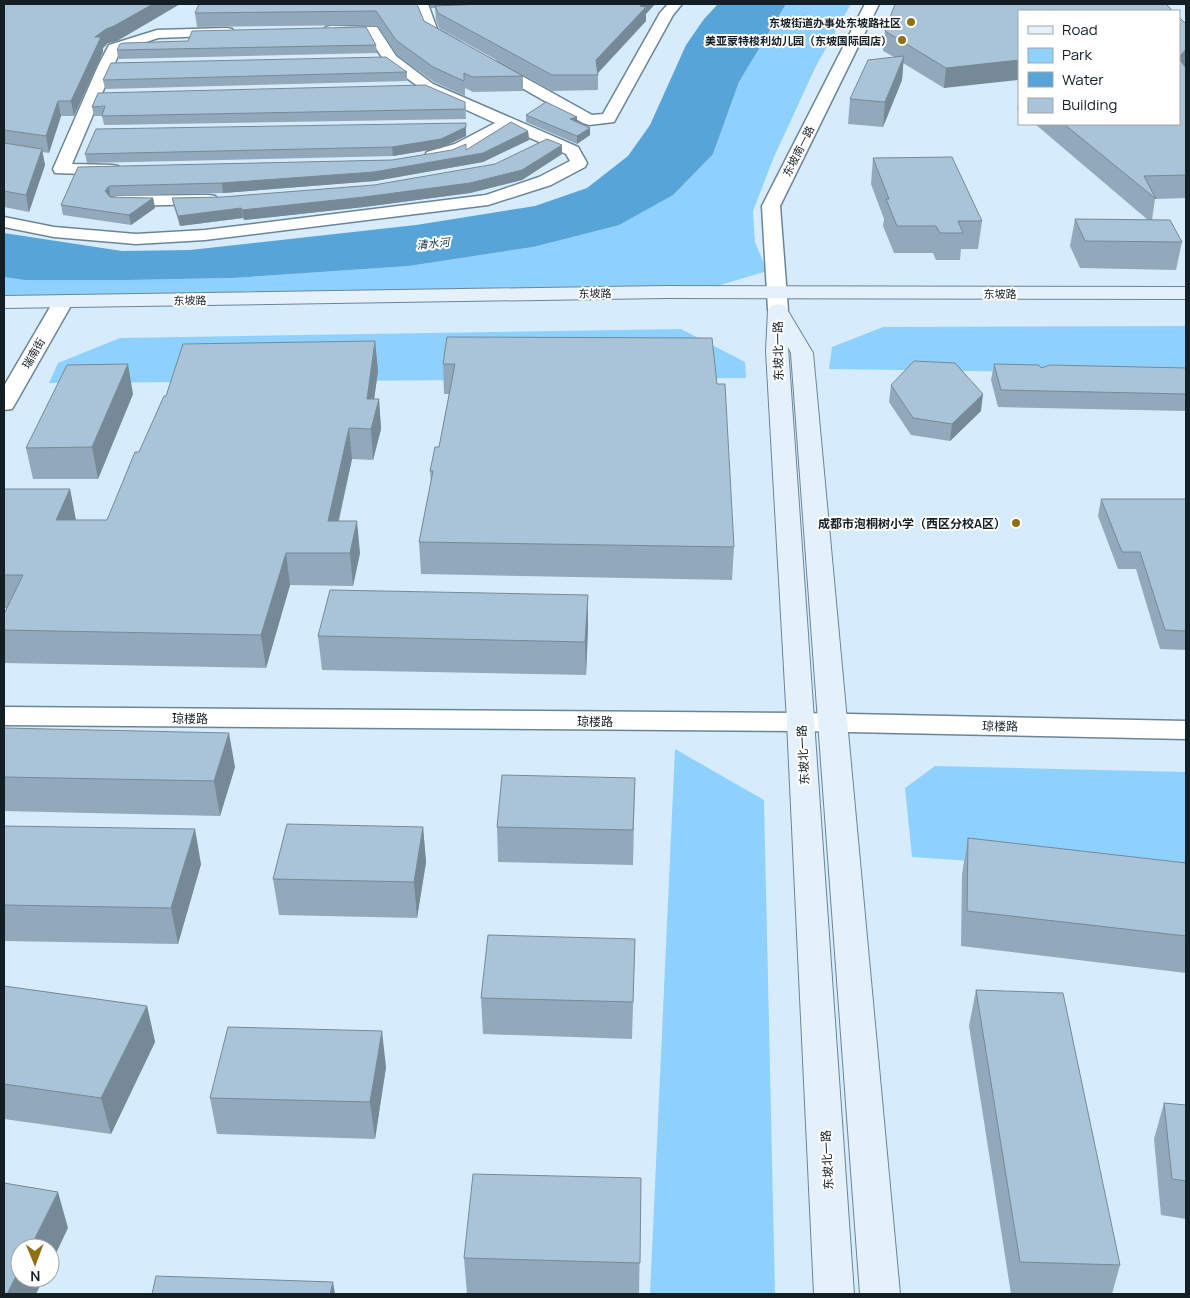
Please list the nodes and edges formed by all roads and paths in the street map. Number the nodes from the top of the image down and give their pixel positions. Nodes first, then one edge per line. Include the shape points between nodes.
1 (675, 4) edge
2 (872, 4) edge
3 (423, 9) edge
4 (444, 14) edge
5 (313, 31) edge
6 (245, 32) edge
7 (464, 50) edge
8 (370, 59) edge
9 (390, 59) junction
10 (481, 59) edge
11 (125, 65) edge
12 (105, 66) junction
13 (428, 87) junction
14 (408, 88) edge
15 (112, 95) edge
16 (92, 96) junction
17 (473, 125) dead end
18 (77, 132) junction
19 (97, 132) edge
20 (546, 140) junction
21 (530, 148) edge
22 (47, 159) edge
23 (420, 159) edge
24 (64, 162) junction
25 (129, 170) edge
26 (223, 200) edge
27 (118, 201) edge
28 (4, 222) edge
29 (1186, 293) edge
30 (777, 301) junction
31 (4, 302) edge
32 (1186, 309) edge
33 (58, 310) junction
34 (4, 317) edge
35 (4, 404) edge
36 (4, 716) edge
37 (801, 722) junction
38 (834, 722) junction
39 (1186, 730) edge
40 (834, 1294) edge
41 (880, 1294) edge

1 - 10 street via 608,119 588,120
2 - 30 street, 东坡南一路 via 771,206
3 - 4 street
3 - 7 street via 431,31
5 - 9 street via 372,30
6 - 12 street via 156,34 114,48
8 - 9 street
9 - 13 street
11 - 12 street
12 - 16 street
13 - 14 street
13 - 20 street
15 - 16 street
16 - 18 street
17 - 23 street via 502,125 446,154
18 - 19 street
18 - 24 street
20 - 21 street
20 - 28 street via 572,151 579,163 545,181 488,200 205,236 136,240 54,232
22 - 24 street
24 - 25 street via 61,169
26 - 27 street
29 - 30 street, 东坡路
30 - 32 street, 东坡路
30 - 33 street, 东坡路 via 674,309
30 - 37 street, 东坡北一路 via 777,351
30 - 38 street, 东坡北一路 via 802,352
31 - 33 street, 东坡路
33 - 34 street, 东坡路
33 - 35 street, 瑞南街
36 - 37 street, 琼楼路
37 - 38 street, 琼楼路
37 - 40 street, 东坡北一路
38 - 39 street, 琼楼路
38 - 41 street, 东坡北一路

